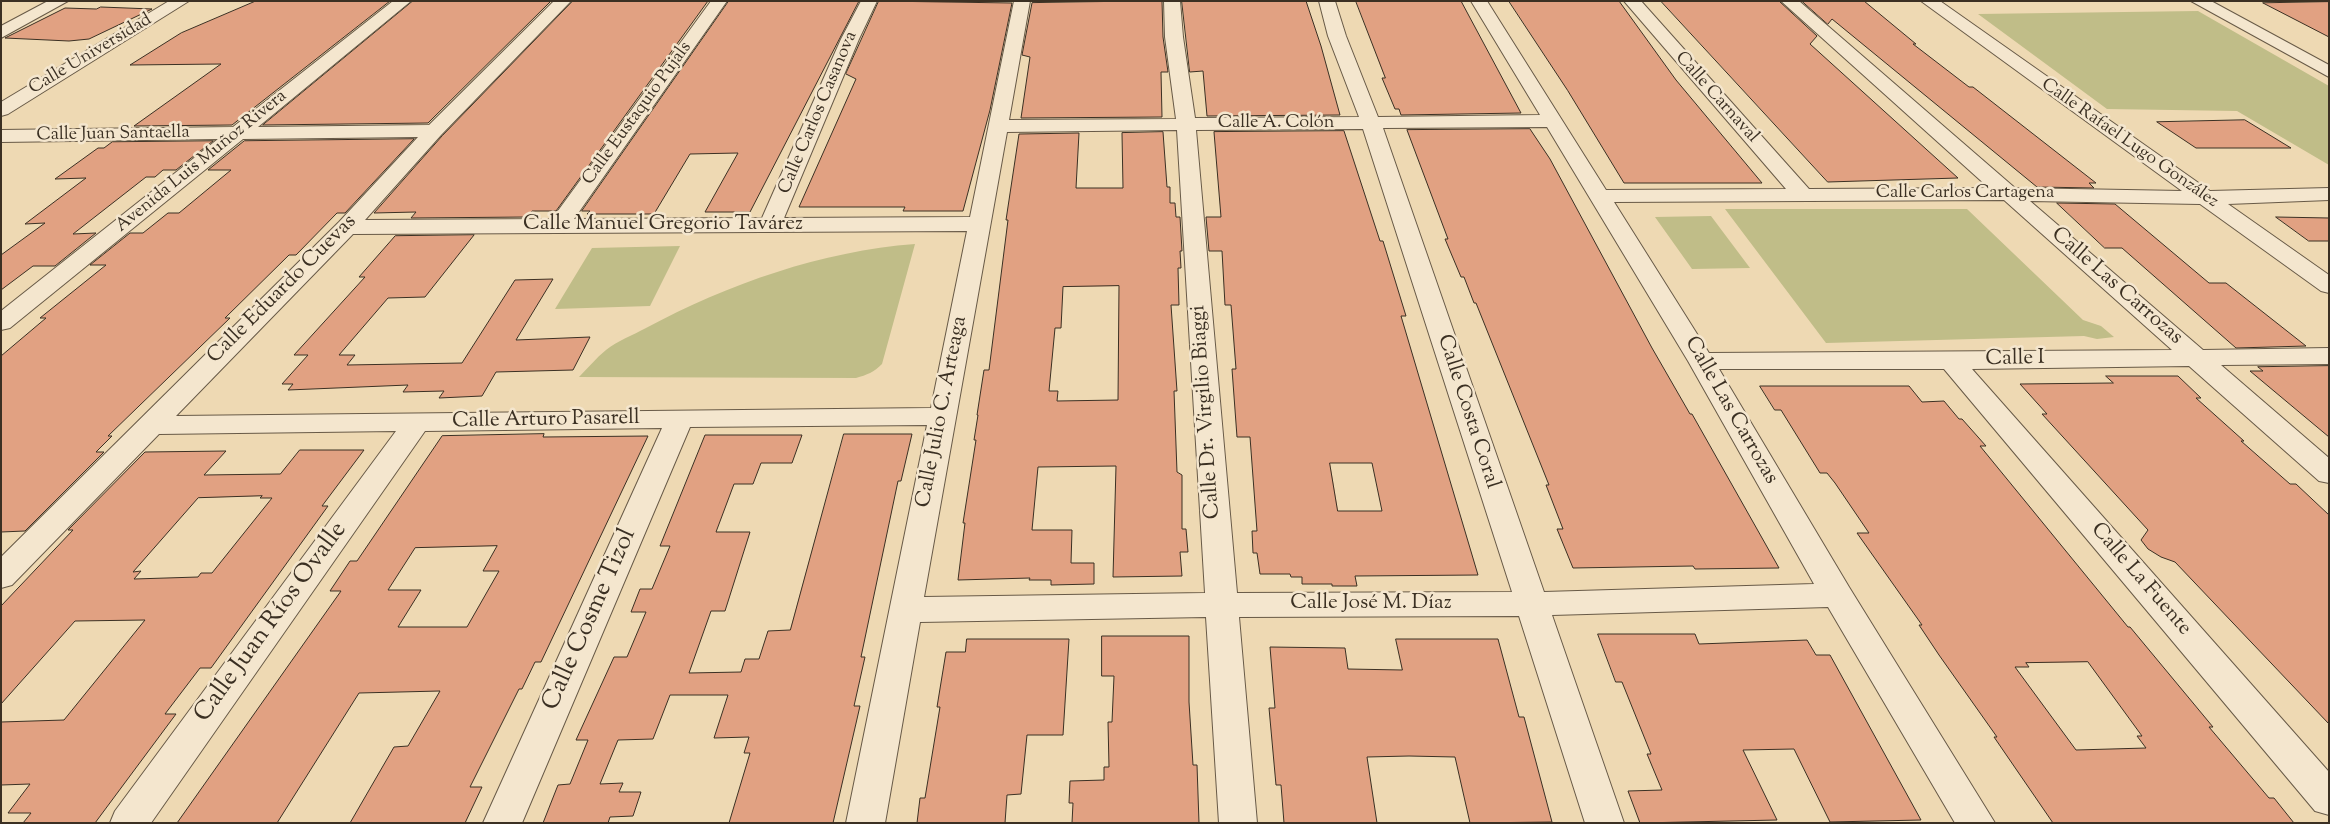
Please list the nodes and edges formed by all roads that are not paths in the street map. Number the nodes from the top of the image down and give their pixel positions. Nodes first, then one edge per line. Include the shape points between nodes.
1 (60, 1) edge
2 (181, 1) edge
3 (403, 1) edge
4 (564, 1) edge
5 (719, 1) edge
6 (869, 1) edge
7 (1022, 1) edge
8 (1172, 1) edge
9 (1327, 1) edge
10 (1479, 1) edge
11 (1632, 1) edge
12 (1789, 1) edge
13 (1929, 1) edge
14 (2199, 1) edge
15 (1, 33) edge
16 (2329, 72) edge
17 (1, 110) edge
18 (1553, 121) junction
19 (1371, 123) junction
20 (1186, 124) junction
21 (998, 126) junction
22 (434, 131) junction
23 (239, 134) junction
24 (1, 136) edge
25 (1802, 194) junction
26 (2010, 194) junction
27 (2329, 194) edge
28 (1601, 196) junction
29 (2205, 198) junction
30 (979, 224) junction
31 (770, 225) junction
32 (558, 226) junction
33 (347, 227) junction
34 (2329, 286) edge
35 (1, 323) edge
36 (2329, 356) edge
37 (2196, 357) junction
38 (1701, 361) junction
39 (1950, 361) junction
40 (942, 416) junction
41 (680, 418) junction
42 (416, 423) junction
43 (150, 425) junction
44 (2329, 474) edge
45 (1, 577) edge
46 (1837, 595) junction
47 (1531, 604) junction
48 (1222, 605) junction
49 (905, 610) junction
50 (2329, 799) edge
51 (129, 823) edge
52 (502, 823) edge
53 (864, 823) edge
54 (1238, 823) edge
55 (1605, 823) edge
56 (1976, 823) edge

1 - 15 street
2 - 17 street, Calle Universidad
3 - 23 street, Avenida Luis Muñoz Rivera
4 - 22 street, Calle Eduardo Cuevas
5 - 32 street, Calle Eustaquio Pujals
6 - 31 street, Calle Carlos Casanova
7 - 21 street, Calle Julio C. Arteaga
8 - 20 street, Calle Dr. Virgilio Biaggi
9 - 19 street, Calle Costa Coral
10 - 18 street, Calle Las Carrozas
11 - 25 street, Calle Carnaval
12 - 26 street, Calle Las Carrozas
13 - 29 street, Calle Rafael Lugo González
14 - 16 street
18 - 19 street, Calle A. Colón
18 - 28 street, Calle Las Carrozas
19 - 20 street, Calle A. Colón
19 - 47 street, Calle Costa Coral
20 - 21 street, Calle A. Colón
20 - 48 street, Calle Dr. Virgilio Biaggi
21 - 30 street, Calle Julio C. Arteaga
22 - 23 street, Calle Juan Santaella
22 - 33 street, Calle Eduardo Cuevas
23 - 24 street, Calle Juan Santaella
23 - 35 street, Avenida Luis Muñoz Rivera
25 - 26 street, Calle Carlos Cartagena
25 - 28 street, Calle Carlos Cartagena
26 - 29 street, Calle Carlos Cartagena
26 - 37 street, Calle Las Carrozas
27 - 29 street, Calle Carlos Cartagena
28 - 38 street, Calle Las Carrozas
29 - 34 street, Calle Rafael Lugo González
30 - 31 street, Calle Manuel Gregorio Tavárez
30 - 40 street, Calle Julio C. Arteaga
31 - 32 street, Calle Manuel Gregorio Tavárez via 584,233
32 - 33 street, Calle Manuel Gregorio Tavárez
33 - 43 street, Calle Eduardo Cuevas
36 - 37 street, Calle I
37 - 39 street, Calle I
37 - 44 street, Calle Las Carrozas
38 - 39 street, Calle I
38 - 46 street, Calle Las Carrozas
39 - 50 street, Calle La Fuente
40 - 41 street, Calle Arturo Pasarell
40 - 49 street, Calle Julio C. Arteaga
41 - 42 street, Calle Arturo Pasarell
41 - 52 street, Calle Cosme Tizol
42 - 43 street, Calle Arturo Pasarell
42 - 51 street, Calle Juan Ríos Ovalle
43 - 45 street, Calle Eduardo Cuevas
46 - 47 street, Calle José M. Díaz
46 - 56 street, Calle Las Carrozas
47 - 48 street, Calle José M. Díaz
47 - 55 street, Calle Costa Coral
48 - 49 street, Calle José M. Díaz
48 - 54 street, Calle Dr. Virgilio Biaggi
49 - 53 street, Calle Julio C. Arteaga

